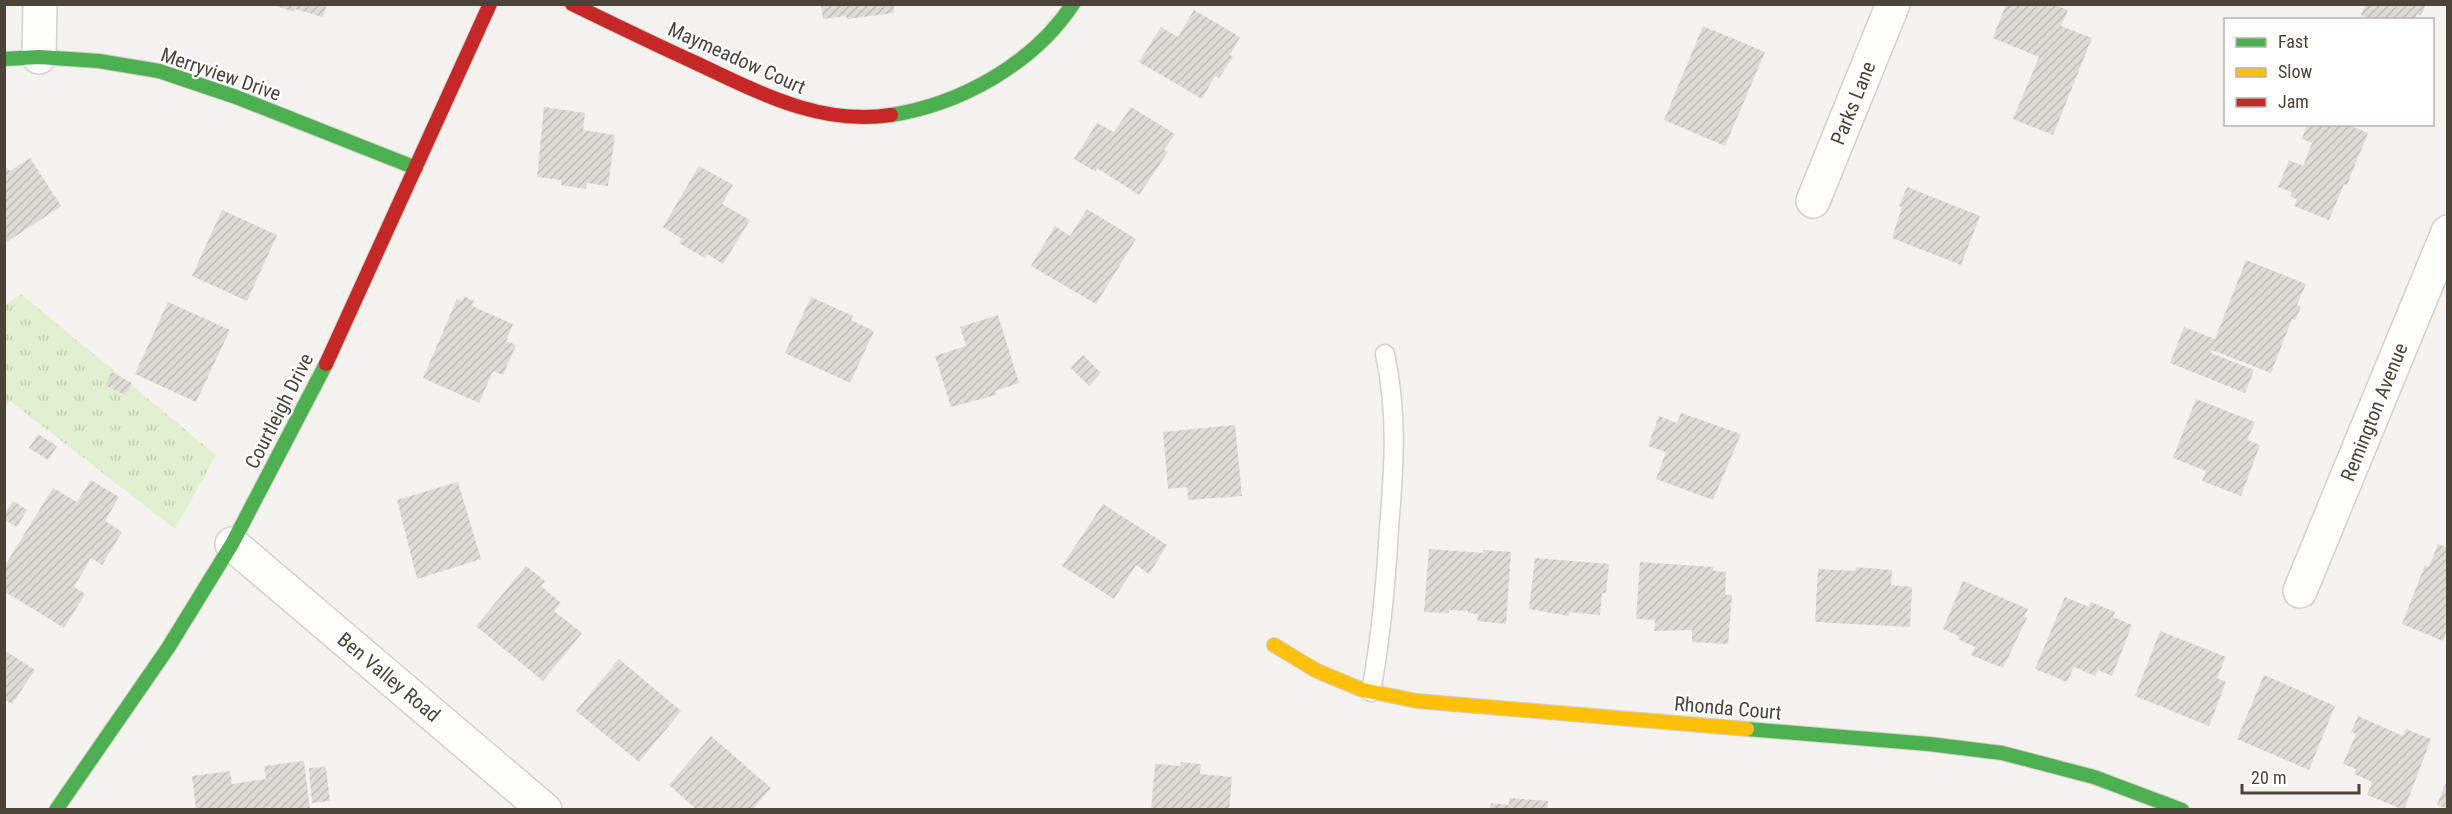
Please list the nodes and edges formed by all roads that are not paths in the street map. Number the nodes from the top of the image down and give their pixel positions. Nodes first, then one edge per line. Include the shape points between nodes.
1 (39, 4) edge
2 (490, 4) edge
3 (572, 4) edge
4 (1073, 4) edge
5 (1893, 4) edge
6 (39, 57) junction
7 (4, 59) edge
8 (416, 168) junction
9 (1813, 201) dead end
10 (2448, 232) edge
11 (1385, 354) dead end
12 (232, 544) junction
13 (2300, 591) dead end
14 (1274, 645) dead end
15 (1371, 692) junction
16 (56, 810) edge
17 (545, 810) edge
18 (2182, 810) edge

1 - 6 street
2 - 8 street, Courtleigh Drive
3 - 4 street, Maymeadow Court via 749,88 810,111 859,117 911,113 972,91 1028,54
5 - 9 street, Parks Lane
6 - 7 street, Merryview Drive
6 - 8 street, Merryview Drive via 159,71
8 - 12 street, Courtleigh Drive via 317,383
10 - 13 street, Remington Avenue
11 - 15 lane via 1395,423 1385,589
12 - 16 street, Courtleigh Drive via 168,648
12 - 17 street, Ben Valley Road
14 - 15 street, Rhonda Court via 1317,671
15 - 18 street, Rhonda Court via 1417,701 2001,753 2073,770

